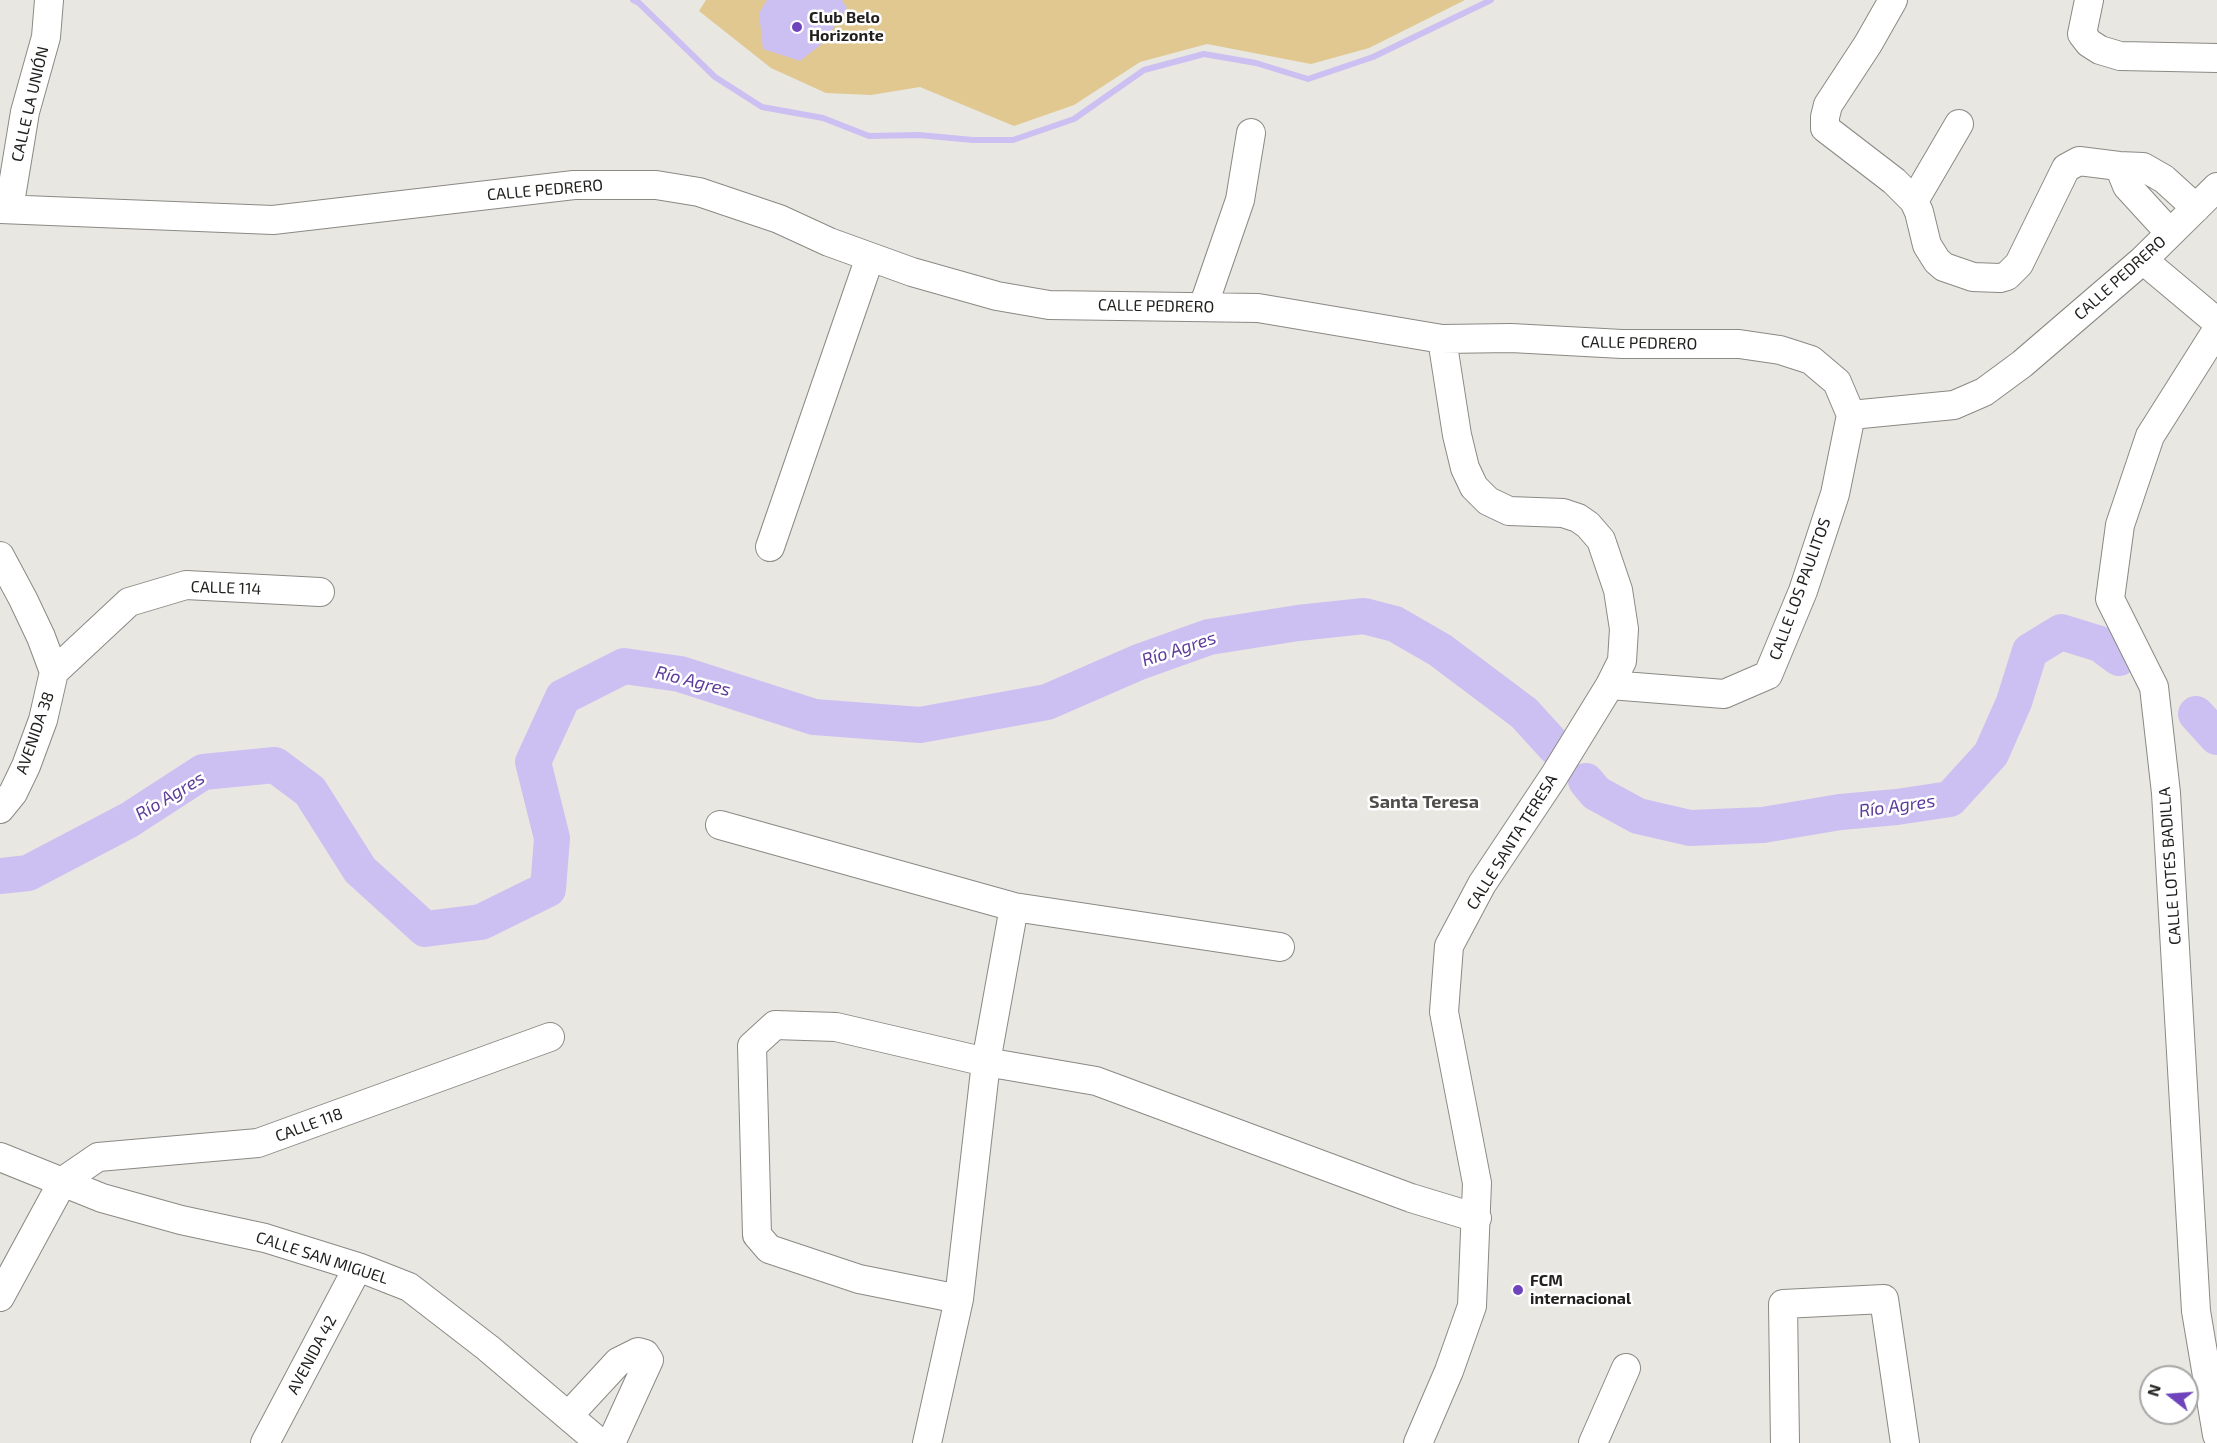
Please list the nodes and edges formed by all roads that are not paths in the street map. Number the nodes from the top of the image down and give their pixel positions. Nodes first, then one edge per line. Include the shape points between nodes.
1 (49, 0) edge
2 (1893, 0) edge
3 (2089, 0) edge
4 (2217, 58) edge
5 (1959, 124) dead end
6 (1251, 133) dead end
7 (2119, 166) junction
8 (2217, 187) edge
9 (1914, 201) junction
10 (2196, 208) junction
11 (4, 209) edge
12 (2170, 233) junction
13 (870, 257) junction
14 (2143, 260) junction
15 (1203, 307) junction
16 (2217, 322) edge
17 (2217, 330) edge
18 (1442, 339) junction
19 (1851, 415) junction
20 (770, 547) dead end
21 (0, 556) edge
22 (320, 592) dead end
23 (54, 672) junction
24 (1610, 685) junction
25 (0, 809) edge
26 (720, 825) dead end
27 (1014, 907) junction
28 (1280, 947) dead end
29 (550, 1037) dead end
30 (986, 1062) junction
31 (0, 1157) edge
32 (63, 1181) junction
33 (1477, 1218) junction
34 (358, 1267) junction
35 (0, 1297) edge
36 (959, 1299) junction
37 (1626, 1368) dead end
38 (569, 1415) junction
39 (2217, 1435) edge
40 (265, 1443) edge
41 (600, 1443) edge
42 (611, 1443) edge
43 (927, 1443) edge
44 (1418, 1443) edge
45 (1593, 1443) edge
46 (1785, 1443) edge
47 (1905, 1443) edge
48 (2214, 1443) edge

1 - 11 street, CALLE LA UNIÓN via 46,37
2 - 9 street via 1828,105 1825,128
3 - 4 street via 2082,34 2100,50 2120,56
5 - 9 street
6 - 15 street via 1240,200
7 - 9 street via 2079,161 2066,168 2019,264 2000,278 1965,275 1936,261
7 - 10 street via 2144,166
7 - 12 street via 2127,186
8 - 10 street, CALLE PEDRERO
10 - 12 street, CALLE PEDRERO
11 - 13 street, CALLE PEDRERO via 273,220 574,185 656,185 699,192 779,219
12 - 14 street, CALLE PEDRERO
13 - 15 street, CALLE PEDRERO via 997,296 1049,305
13 - 20 street
14 - 16 street
14 - 19 street, CALLE PEDRERO via 1984,392 1954,405
15 - 18 street, CALLE PEDRERO via 1258,308
17 - 39 street, CALLE LOTES BADILLA via 2150,436 2120,525 2110,599 2154,687 2166,794 2196,1311
18 - 19 street, CALLE PEDRERO via 1739,344 1780,350 1811,360 1837,382
18 - 24 street, CALLE SANTA TERESA via 1457,435 1474,488 1488,501 1509,511 1563,513 1578,518 1601,540 1618,590 1624,629 1622,661
19 - 24 street, CALLE LOS PAULITOS via 1835,494 1803,591 1768,675 1724,694
21 - 23 street, AVENIDA 38
22 - 23 street, CALLE 114 via 186,585 140,598 129,602
23 - 25 street, AVENIDA 38 via 43,720 26,766 14,793
24 - 33 street, CALLE SANTA TERESA via 1482,884 1449,946 1444,1012 1477,1183
26 - 27 street
27 - 28 street
27 - 30 street
29 - 32 street, CALLE 118 via 258,1143 98,1157
30 - 33 street via 1096,1081 1400,1194
30 - 36 street
30 - 36 street via 836,1027 775,1025 752,1047 757,1235 769,1249 859,1279
31 - 32 street, CALLE SAN MIGUEL
32 - 34 street, CALLE SAN MIGUEL via 102,1198 265,1238
32 - 35 street
33 - 44 street, CALLE SANTA TERESA via 1472,1306
34 - 38 street, CALLE SAN MIGUEL via 409,1287
34 - 40 street, AVENIDA 42
36 - 43 street
37 - 45 street
38 - 41 street, CALLE SAN MIGUEL
38 - 42 street via 598,1368 638,1352 645,1354 649,1360
39 - 48 street
46 - 47 street via 1783,1304 1884,1299

